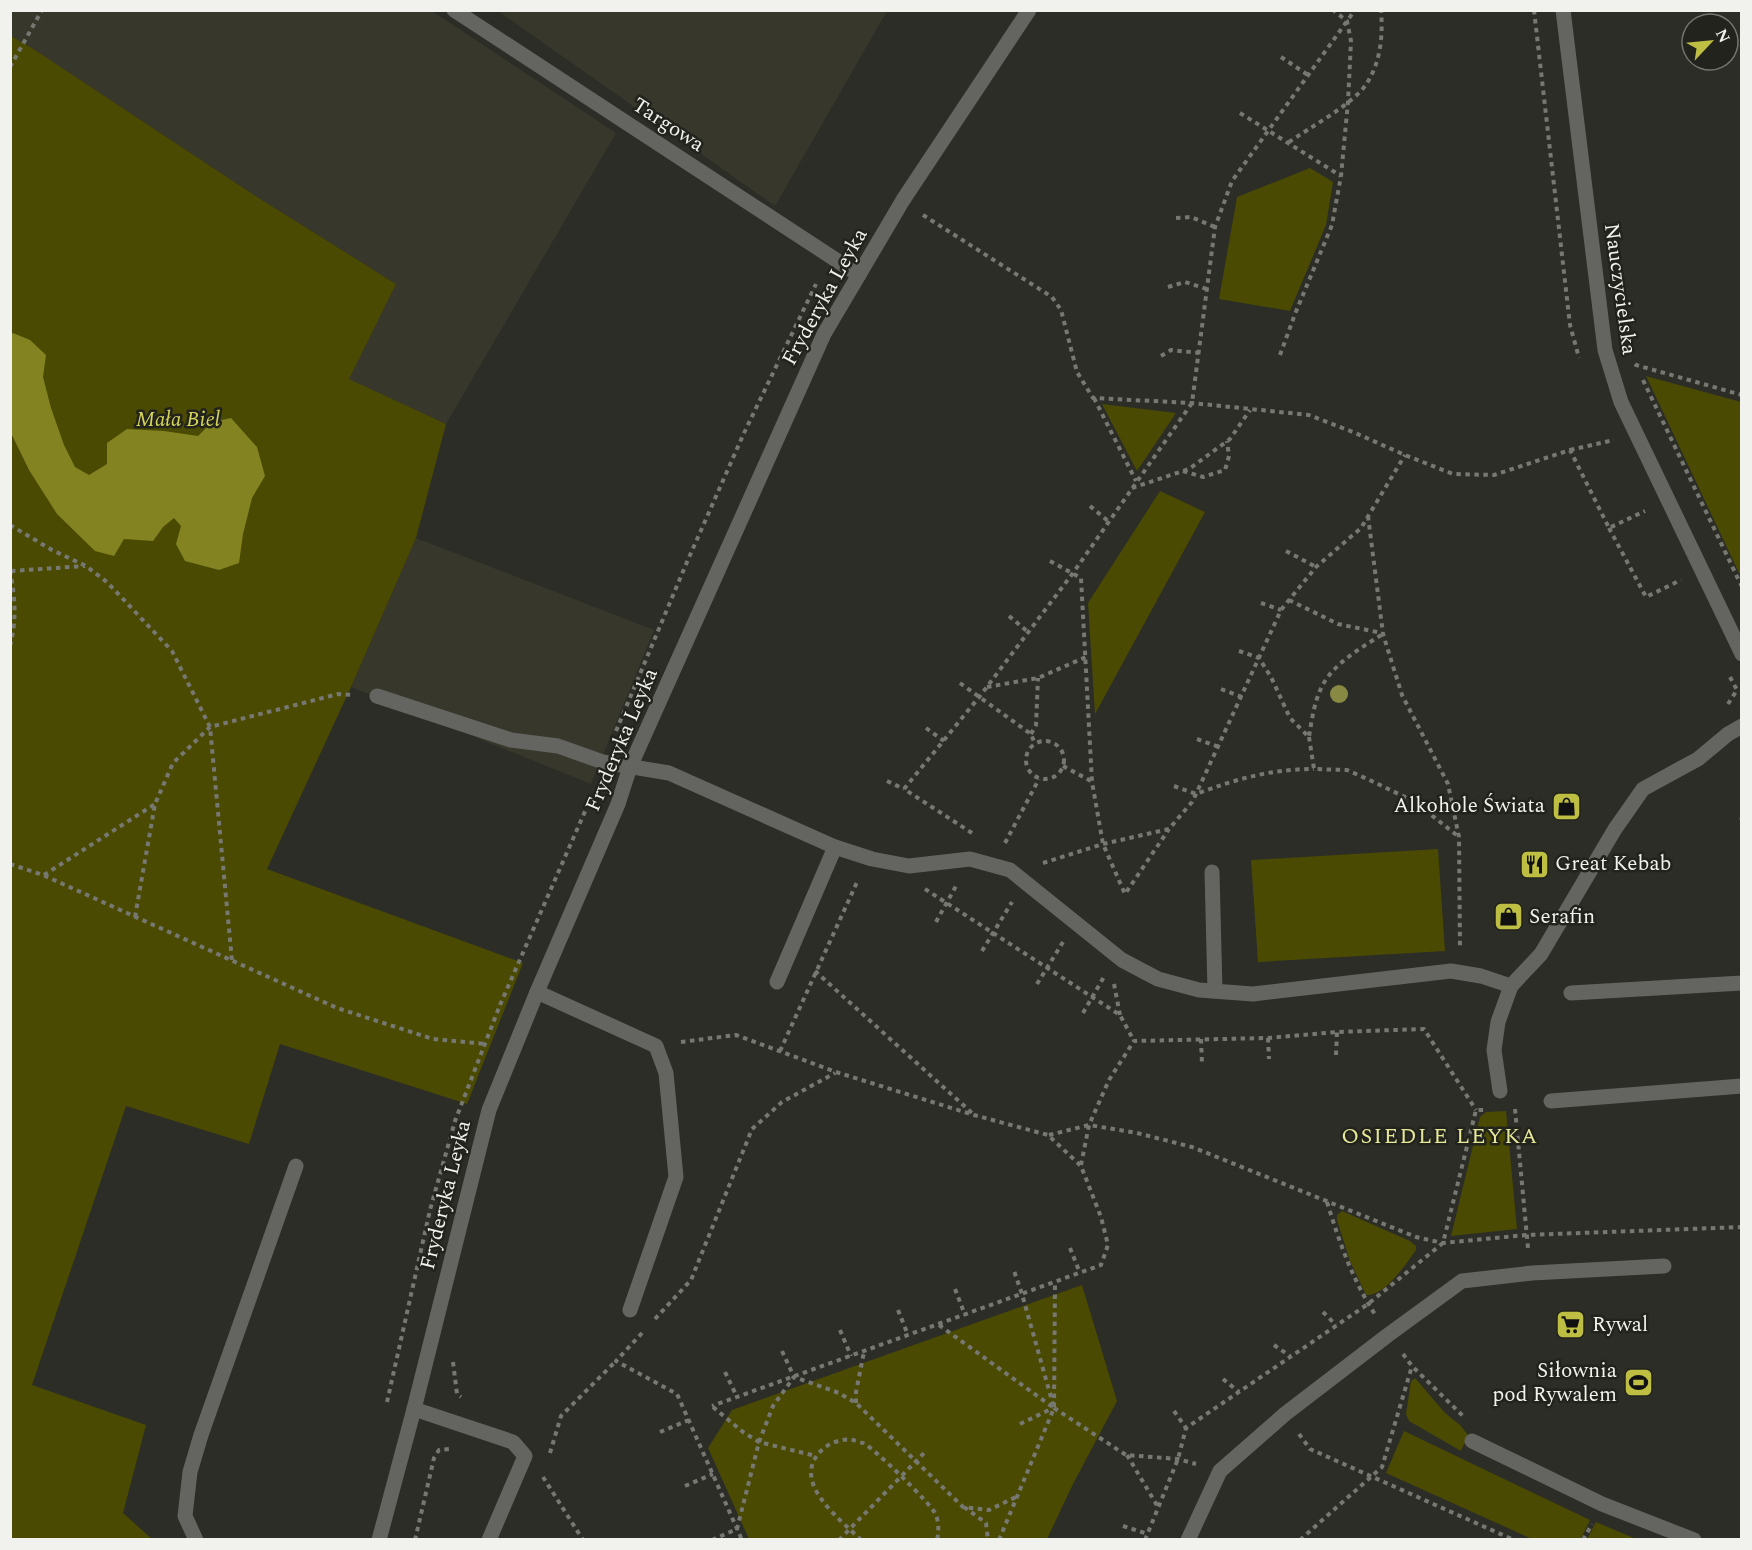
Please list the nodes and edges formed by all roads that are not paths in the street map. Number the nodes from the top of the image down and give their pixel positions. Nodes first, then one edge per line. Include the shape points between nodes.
1 (454, 10) edge
2 (1029, 10) edge
3 (1563, 10) edge
4 (860, 275) junction
5 (1742, 654) edge
6 (377, 696) road end
7 (1742, 726) edge
8 (630, 767) junction
9 (835, 847) junction
10 (1212, 872) dead end
11 (777, 982) dead end
12 (1742, 983) edge
13 (1511, 986) junction
14 (1215, 991) junction
15 (537, 992) junction
16 (1571, 993) dead end
17 (1742, 1086) edge
18 (1500, 1091) dead end
19 (1551, 1101) dead end
20 (296, 1166) dead end
21 (1664, 1266) dead end
22 (630, 1310) dead end
23 (414, 1409) junction
24 (1472, 1441) road end
25 (1677, 1537) edge
26 (196, 1539) edge
27 (379, 1539) edge
28 (489, 1539) edge
29 (1188, 1539) edge
30 (1694, 1539) edge

1 - 4 street, Targowa
2 - 4 street, Fryderyka Leyka via 903,200
3 - 5 street, Nauczycielska via 1605,350 1621,402
4 - 8 street, Fryderyka Leyka via 824,334
6 - 8 street via 511,740 558,746
7 - 13 street via 1698,759 1643,789 1541,954
8 - 9 street via 669,772
8 - 15 street, Fryderyka Leyka via 618,804
9 - 11 street
9 - 14 street via 909,866 970,859 1010,870 1122,960 1158,979
10 - 14 street
12 - 16 street
13 - 14 street via 1451,971 1253,994
13 - 18 street via 1498,1022 1494,1050
15 - 22 street via 656,1046 666,1073 676,1177
15 - 23 street, Fryderyka Leyka via 489,1110
17 - 19 street
20 - 26 street via 190,1472 185,1516
21 - 29 street via 1462,1281 1285,1414 1220,1471
23 - 27 street, Fryderyka Leyka
23 - 28 street via 513,1442 525,1456
24 - 25 street
25 - 30 street

